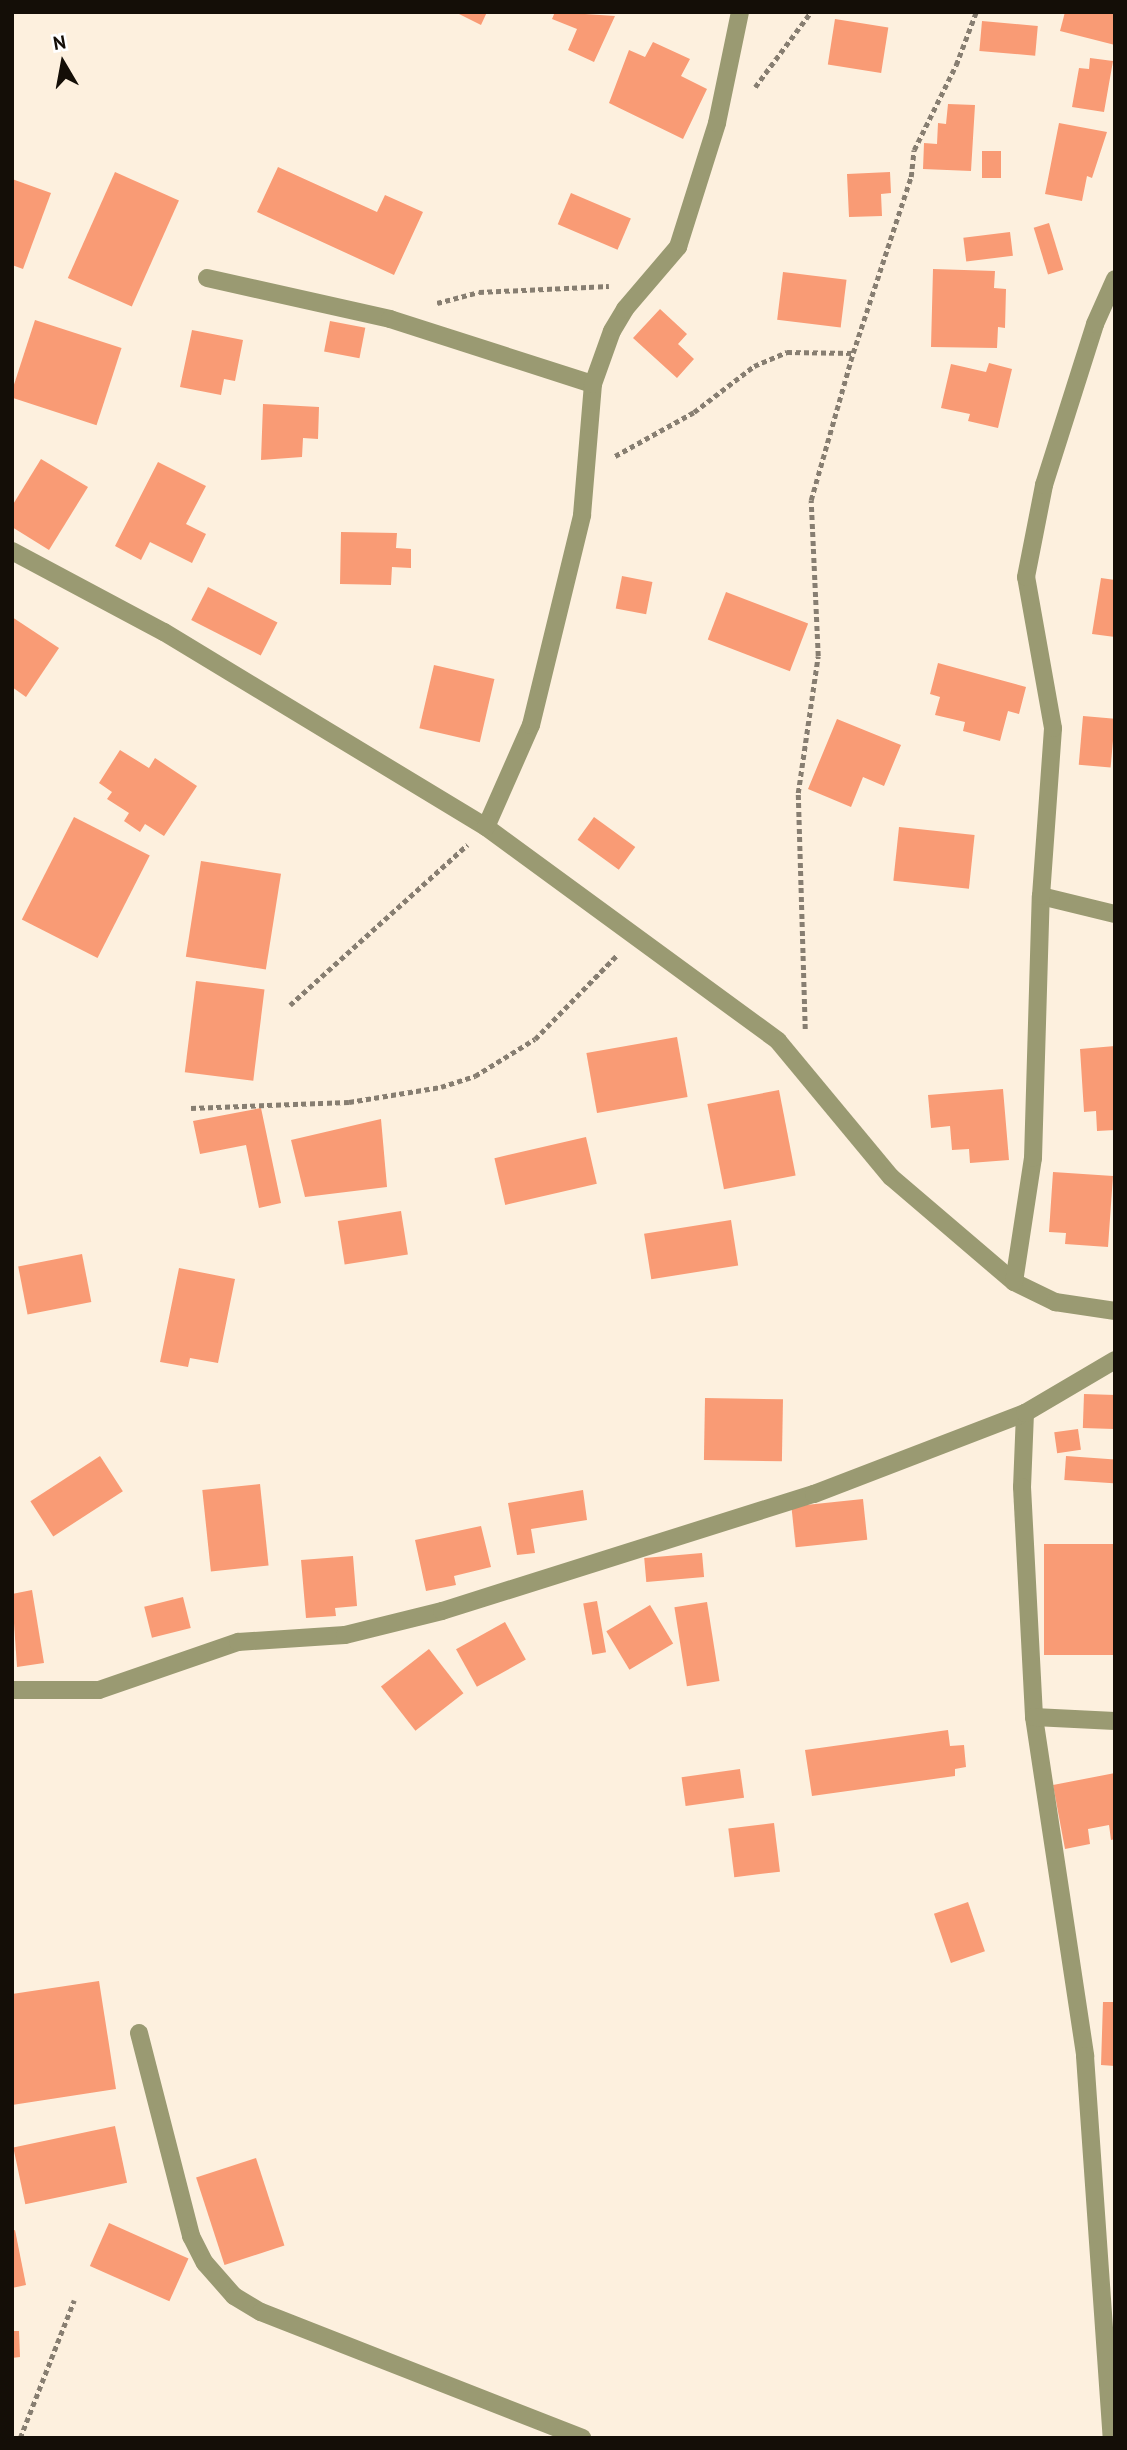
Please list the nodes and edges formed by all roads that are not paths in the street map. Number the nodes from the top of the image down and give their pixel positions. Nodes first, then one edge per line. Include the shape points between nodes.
1 (740, 12) edge
2 (207, 278) dead end
3 (1115, 279) edge
4 (593, 384) junction
5 (12, 551) edge
6 (485, 827) junction
7 (1041, 896) junction
8 (1115, 914) edge
9 (1014, 1282) junction
10 (1115, 1311) edge
11 (1115, 1360) edge
12 (1025, 1413) junction
13 (12, 1690) edge
14 (1034, 1717) junction
15 (1115, 1721) edge
16 (139, 2034) dead end
17 (582, 2438) edge
18 (1112, 2438) edge

1 - 4 street via 717,122 678,247 612,331
2 - 4 street via 390,319
3 - 7 street via 1095,324 1044,485 1027,568 1053,717
4 - 6 street via 582,515 531,725
5 - 6 street via 164,632
6 - 9 street via 778,1041 891,1177
7 - 8 street
7 - 9 street via 1033,1158
9 - 10 street via 1055,1302
11 - 12 street
12 - 13 street via 814,1494 442,1611 345,1635 237,1642 99,1689
12 - 14 street via 1022,1487
14 - 15 street
14 - 18 street via 1085,2056
16 - 17 street via 191,2236 205,2263 234,2296 261,2312

